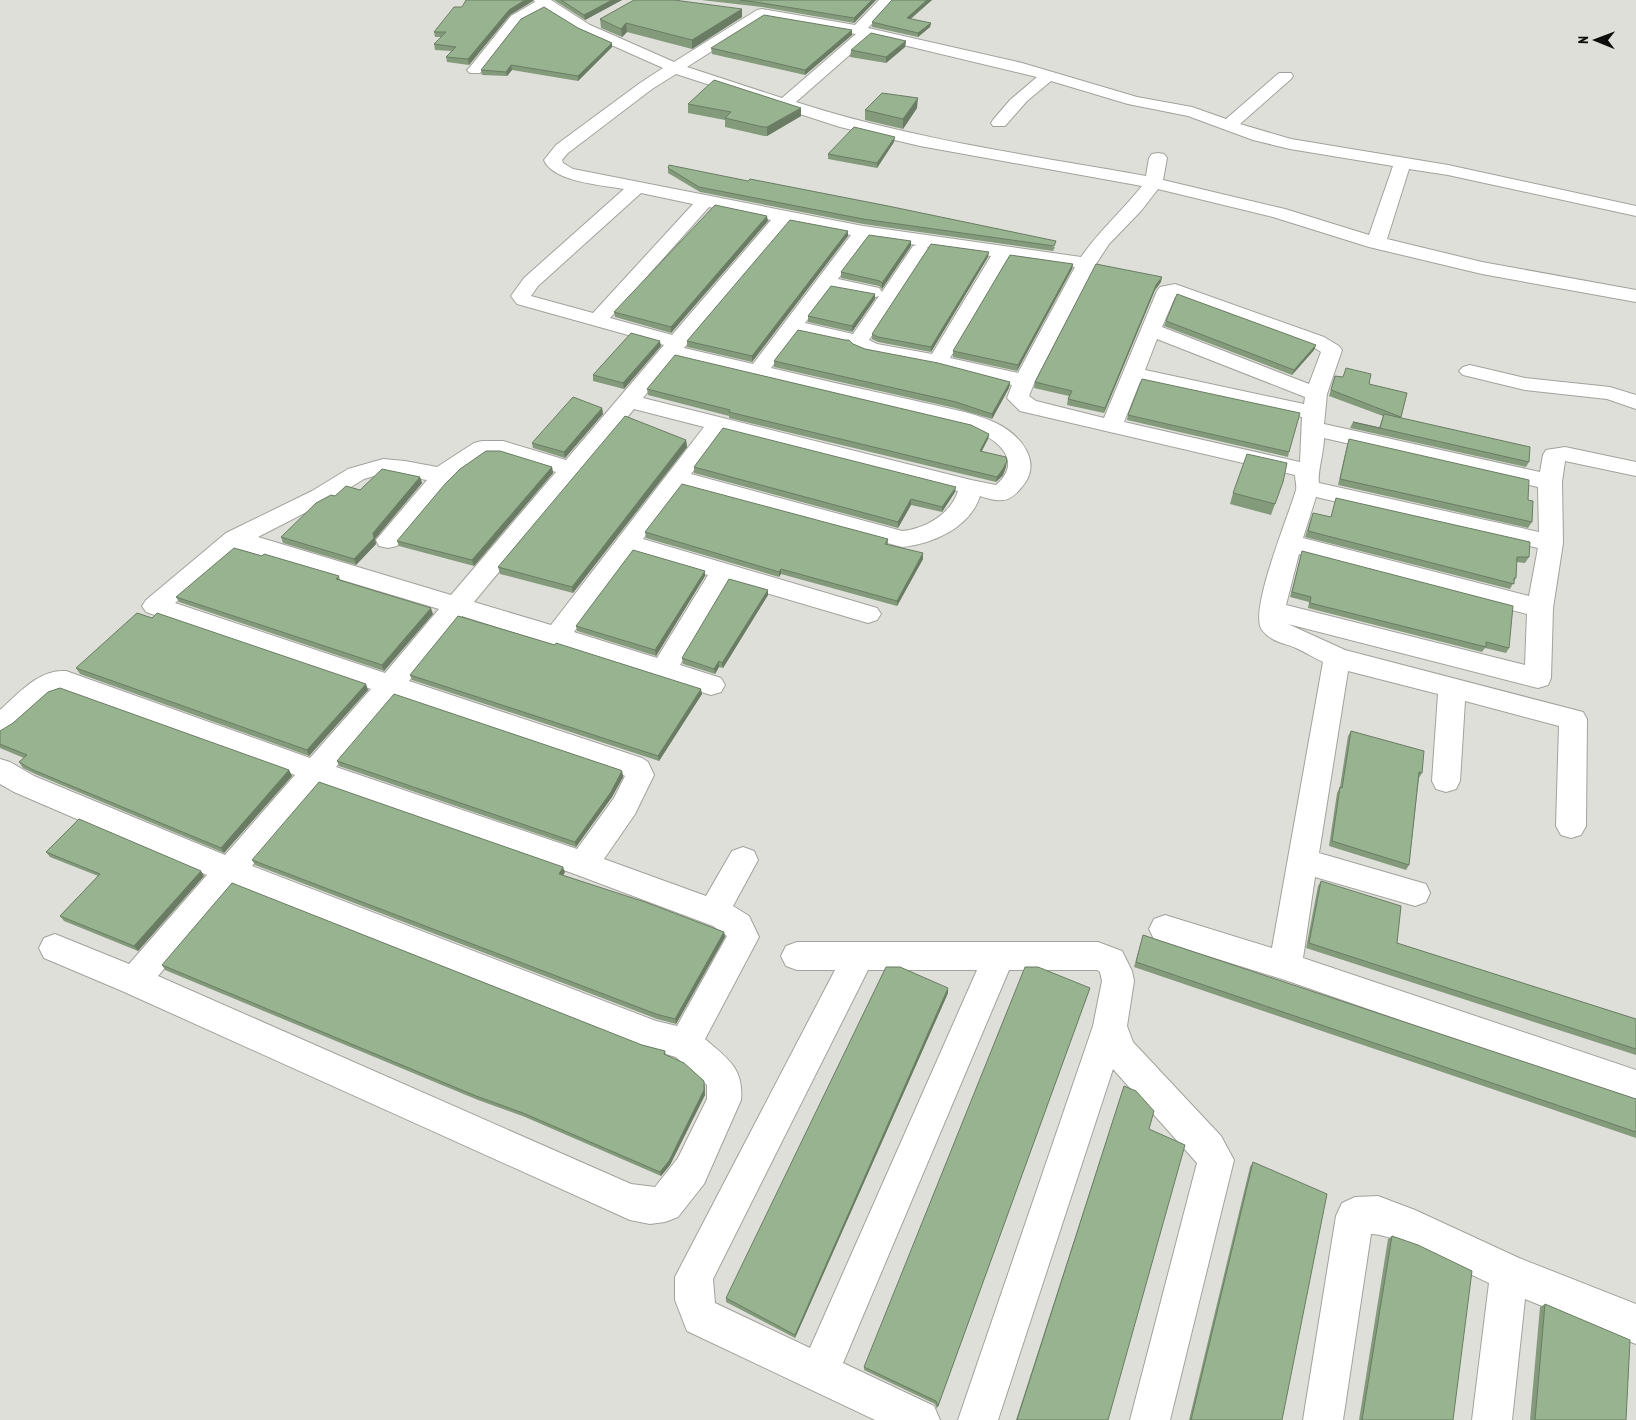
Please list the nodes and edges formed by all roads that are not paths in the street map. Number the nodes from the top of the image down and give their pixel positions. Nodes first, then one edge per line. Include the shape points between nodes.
1 (887, 0) edge
2 (542, 1) edge
3 (738, 10) edge
4 (762, 13) junction
5 (602, 19) edge
6 (585, 28) junction
7 (862, 31) junction
8 (675, 68) junction
9 (475, 70) dead end
10 (1048, 76) junction
11 (1285, 76) dead end
12 (786, 103) junction
13 (999, 123) dead end
14 (1228, 126) junction
15 (1158, 158) dead end
16 (1403, 162) junction
17 (1154, 183) junction
18 (638, 186) junction
19 (706, 200) junction
20 (1636, 211) edge
21 (785, 217) junction
22 (863, 232) junction
23 (1376, 243) junction
24 (920, 250) dead end
25 (999, 257) dead end
26 (1077, 262) dead end
27 (825, 282) junction
28 (872, 292) edge
29 (1636, 296) edge
30 (597, 320) junction
31 (792, 326) junction
32 (1152, 330) junction
33 (845, 338) edge
34 (673, 346) junction
35 (938, 361) junction
36 (758, 371) junction
37 (1470, 371) dead end
38 (1134, 374) junction
39 (1024, 381) junction
40 (629, 401) junction
41 (1636, 402) edge
42 (1314, 412) junction
43 (717, 424) junction
44 (1112, 425) junction
45 (571, 469) junction
46 (1636, 469) edge
47 (444, 476) junction
48 (677, 478) junction
49 (1308, 479) junction
50 (1550, 482) junction
51 (971, 487) junction
52 (235, 539) junction
53 (388, 540) dead end
54 (628, 543) junction
55 (1288, 543) junction
56 (1550, 543) junction
57 (723, 571) junction
58 (455, 605) junction
59 (1540, 608) junction
60 (1272, 611) junction
61 (868, 614) dead end
62 (556, 637) junction
63 (1337, 658) junction
64 (664, 670) junction
65 (390, 685) junction
66 (712, 685) dead end
67 (1452, 688) junction
68 (0, 726) edge
69 (0, 770) edge
70 (315, 771) junction
71 (1446, 781) dead end
72 (1571, 826) dead end
73 (743, 860) dead end
74 (1303, 861) junction
75 (583, 864) junction
76 (230, 870) junction
77 (1414, 893) dead end
78 (713, 912) junction
79 (1165, 929) dead end
80 (55, 948) dead end
81 (797, 956) dead end
82 (859, 956) junction
83 (999, 956) junction
84 (1284, 966) junction
85 (134, 981) junction
86 (1110, 1026) junction
87 (685, 1043) junction
88 (1636, 1086) edge
89 (1509, 1273) junction
90 (1636, 1324) edge
91 (818, 1373) junction
92 (920, 1420) edge
93 (978, 1420) edge
94 (1150, 1420) edge
95 (1323, 1420) edge
96 (1492, 1420) edge

1 - 7 street
2 - 6 street
2 - 9 street via 516,18
3 - 4 street
4 - 7 street
4 - 8 street
5 - 6 street
6 - 8 street
7 - 10 street
7 - 12 street
8 - 12 street
8 - 18 street via 562,149 553,160 554,165 569,173
10 - 13 street via 1027,91
10 - 14 street via 1134,102 1192,112
11 - 14 street
12 - 17 street via 840,122 920,140
14 - 16 street via 1290,144
15 - 17 street
16 - 20 street
16 - 23 street
17 - 23 street via 1279,213
17 - 39 street via 1102,240 1086,264
18 - 19 street
18 - 30 street via 522,292 527,301
19 - 21 street
19 - 30 street
21 - 22 street
21 - 34 street
22 - 26 street
22 - 27 street
23 - 29 street via 1482,268
24 - 35 street via 859,340 860,344 872,349
25 - 35 street
27 - 28 street
27 - 31 street
30 - 34 street
31 - 33 street
31 - 36 street
32 - 38 street
32 - 42 street
32 - 42 street via 1167,291 1175,290 1317,341 1332,350
34 - 36 street
34 - 40 street
35 - 39 street
36 - 51 street via 956,416 995,431 1012,447 1021,468 1016,479 1000,493
37 - 41 street via 1538,386 1610,393
38 - 42 street
38 - 44 street
39 - 44 street via 1018,398 1028,406
40 - 43 street
40 - 45 street
42 - 49 street via 1313,458
42 - 50 street
43 - 48 street
43 - 51 street
44 - 49 street
45 - 47 street via 503,448 482,448 446,471
45 - 58 street
46 - 50 street via 1558,454 1554,455
47 - 52 street via 383,466 356,474
47 - 53 street
48 - 51 street via 902,539 914,539 928,533 953,517 965,503
48 - 54 street
49 - 55 street
49 - 56 street
50 - 56 street
52 - 58 street
52 - 65 street via 155,606
54 - 57 street
54 - 62 street
55 - 59 street
55 - 60 street
56 - 59 street
57 - 61 street
57 - 64 street
58 - 62 street
58 - 65 street
59 - 60 street via 1538,678
60 - 63 street via 1272,624 1283,634
62 - 64 street
63 - 67 street
63 - 74 street
64 - 66 street
65 - 70 street
65 - 75 street via 617,760 638,770 640,775 625,806
67 - 71 street
67 - 72 street via 1573,719
68 - 70 street via 40,690 55,680 66,681
69 - 76 street via 24,784
70 - 75 street
70 - 76 street
73 - 78 street
74 - 77 street
74 - 84 street
75 - 78 street
76 - 85 street
76 - 87 street via 656,1037
78 - 87 street via 738,926 743,936
79 - 84 street
80 - 85 street
81 - 82 street
82 - 83 street
82 - 91 street via 694,1277 694,1300 700,1317
83 - 86 street via 1098,956 1111,961 1118,981
83 - 91 street
84 - 88 street
85 - 87 street via 630,1202 650,1206 665,1204 691,1171 724,1100 722,1078 707,1060
86 - 93 street
86 - 94 street via 1120,1052 1216,1160
89 - 90 street
89 - 95 street via 1402,1223 1378,1215 1355,1216
89 - 96 street
91 - 92 street

